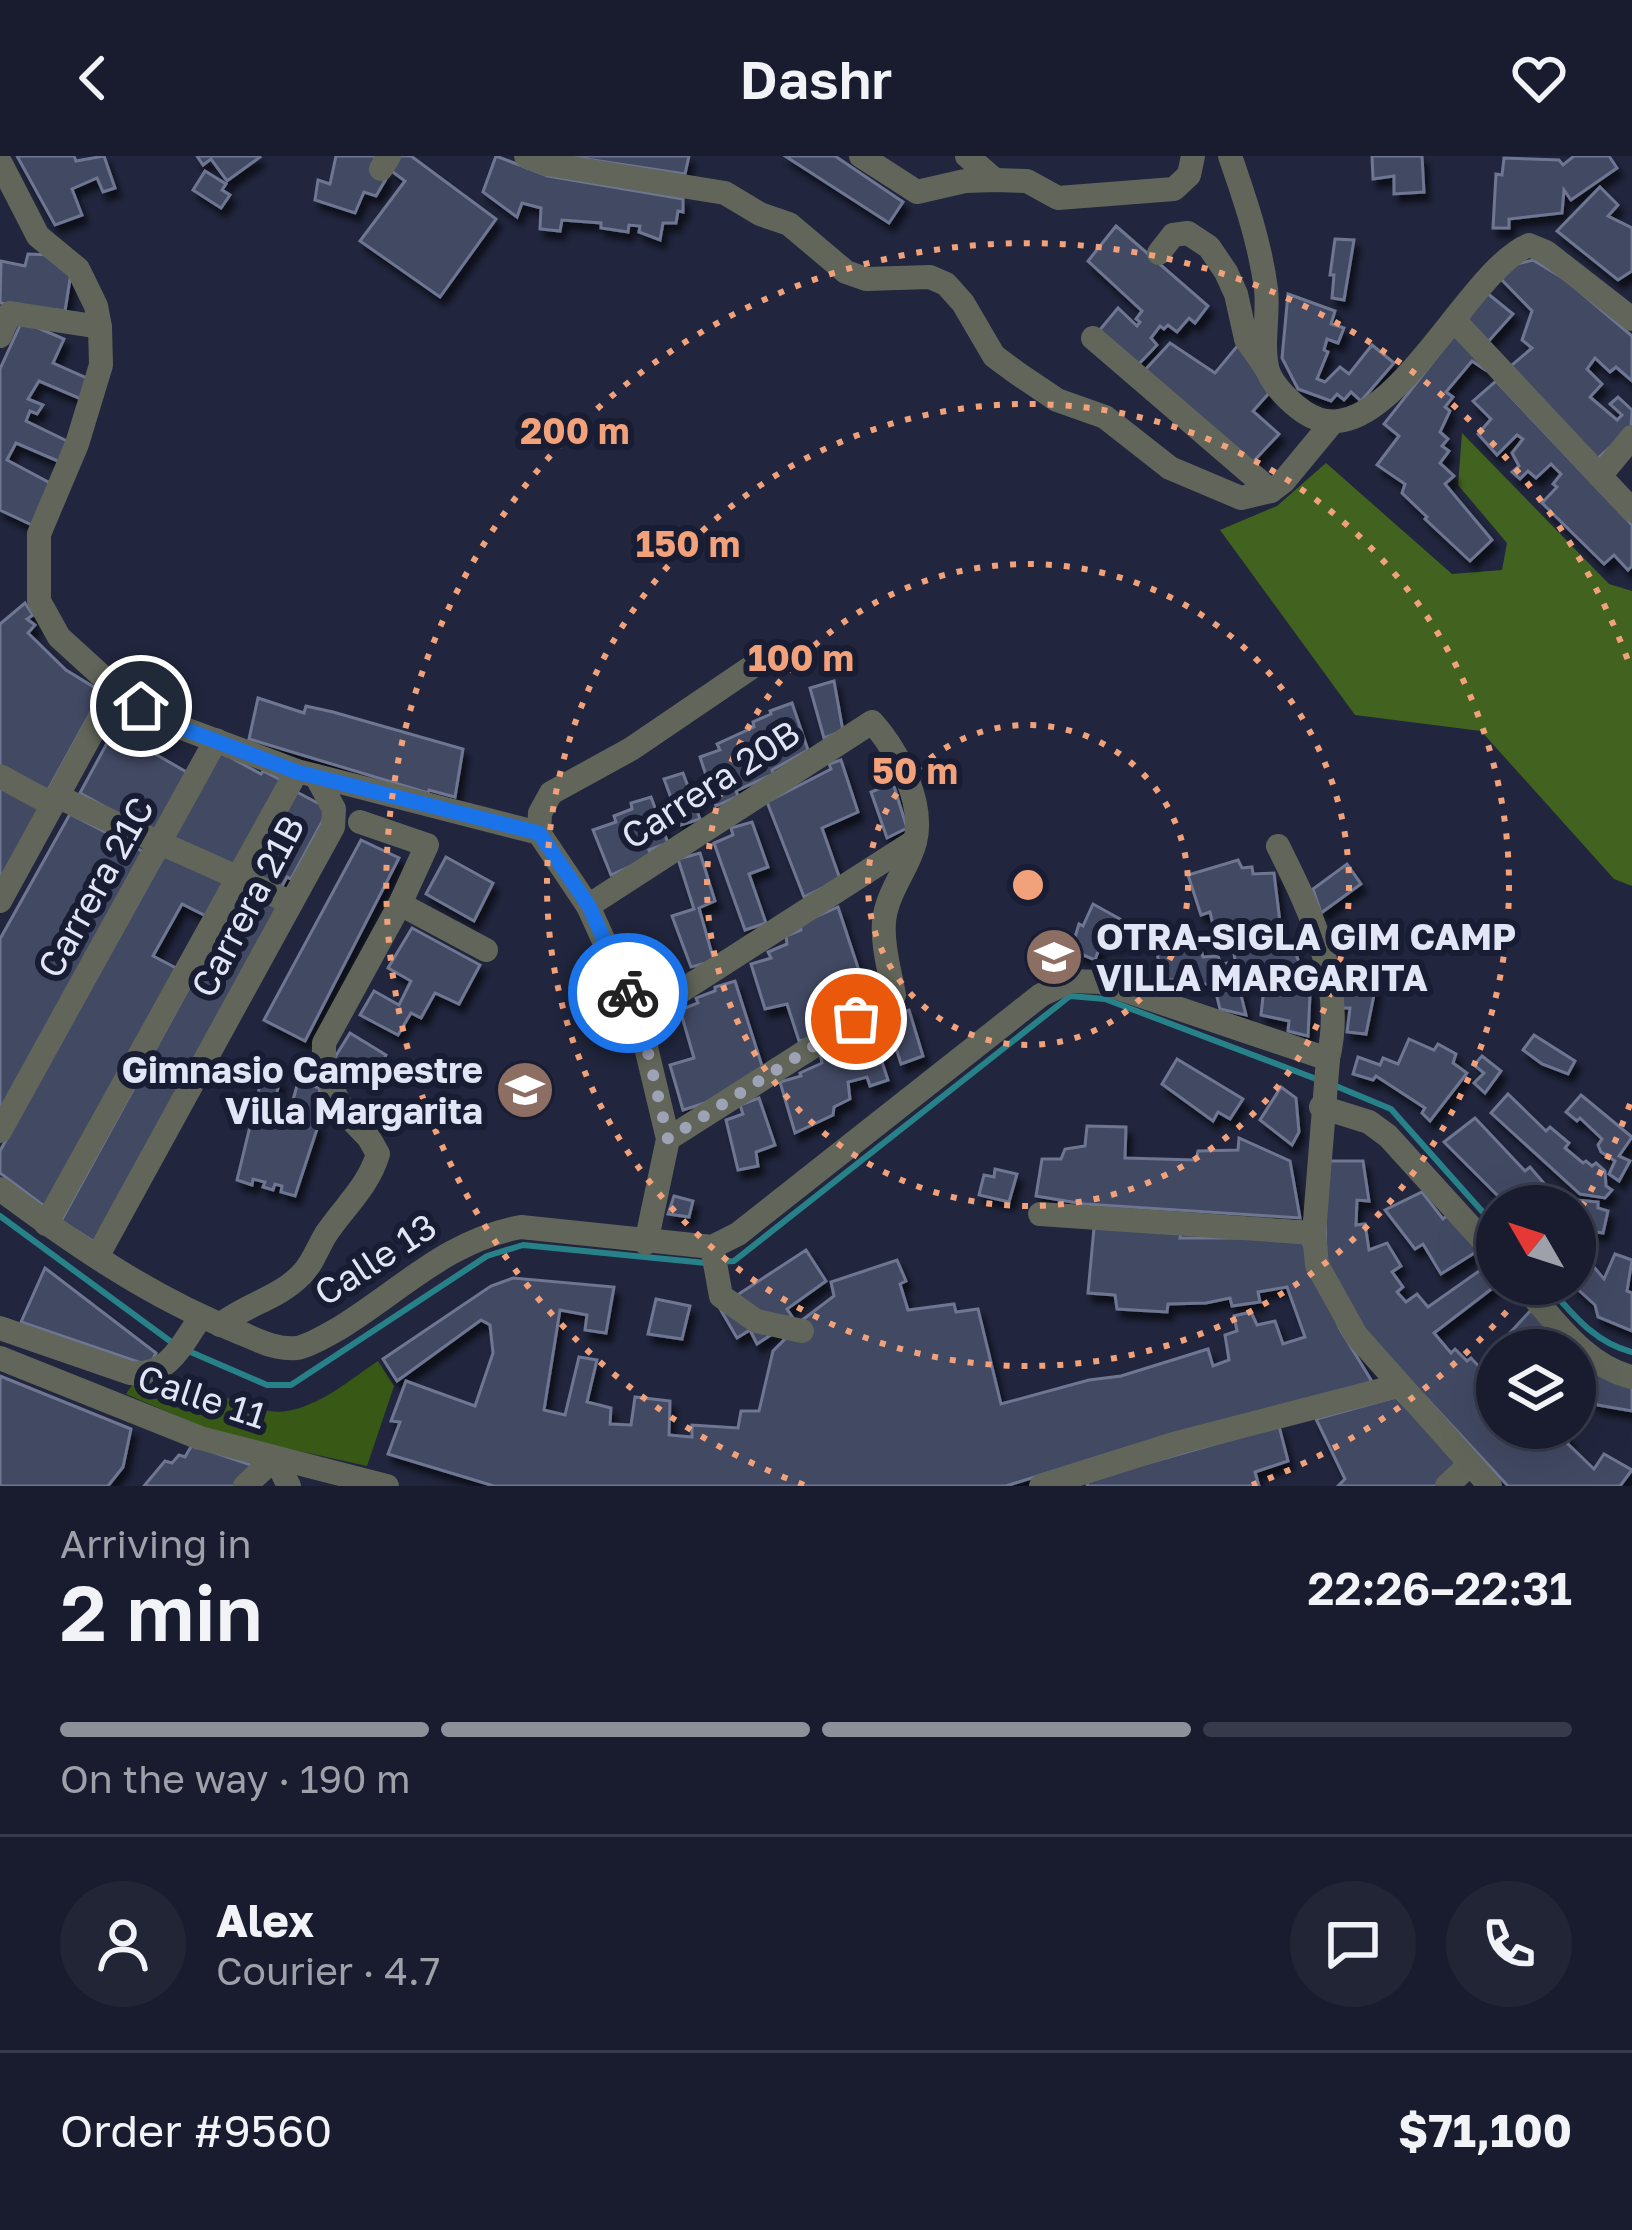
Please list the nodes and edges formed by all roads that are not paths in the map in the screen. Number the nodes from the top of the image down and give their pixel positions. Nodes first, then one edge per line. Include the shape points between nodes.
1 (861, 156) edge
2 (967, 156) edge
3 (1193, 156) edge
4 (1230, 156) edge
5 (541, 159) edge
6 (0, 163) edge
7 (995, 180) junction
8 (1159, 253) dead end
9 (1632, 319) edge
10 (1454, 320) junction
11 (100, 327) junction
12 (0, 336) edge
13 (1093, 338) dead end
14 (1268, 371) junction
15 (1331, 424) junction
16 (1632, 437) edge
17 (1600, 476) junction
18 (1271, 490) junction
19 (1632, 510) edge
20 (765, 658) dead end
21 (116, 689) junction
22 (216, 740) junction
23 (306, 774) junction
24 (0, 776) edge
25 (55, 801) junction
26 (360, 822) dead end
27 (540, 823) junction
28 (915, 841) junction
29 (159, 846) junction
30 (1278, 846) dead end
31 (238, 876) junction
32 (0, 902) edge
33 (291, 903) junction
34 (400, 904) junction
35 (589, 906) junction
36 (486, 950) dead end
37 (640, 1018) junction
38 (1324, 1084) junction
39 (0, 1131) edge
40 (668, 1139) junction
41 (0, 1189) edge
42 (1040, 1214) dead end
43 (46, 1223) junction
44 (1314, 1233) junction
45 (1476, 1233) edge
46 (646, 1243) junction
47 (712, 1251) junction
48 (97, 1257) junction
49 (1541, 1305) edge
50 (203, 1326) junction
51 (0, 1328) edge
52 (802, 1331) dead end
53 (0, 1358) edge
54 (1632, 1377) edge
55 (1397, 1386) junction
56 (274, 1458) junction
57 (1470, 1464) junction
58 (1070, 1482) edge
59 (244, 1486) edge
60 (289, 1486) edge
61 (387, 1486) edge
62 (1041, 1486) edge
63 (1447, 1486) edge
64 (1490, 1486) edge

1 - 7 street via 917,191
2 - 7 street
3 - 7 street via 1190,176 1174,189 1058,198 1027,182
4 - 14 street via 1266,290
5 - 18 street via 725,193 789,224 846,272 946,284 994,356 1057,400 1105,417 1203,484 1241,498
6 - 11 street via 38,236 78,269
8 - 14 street via 1173,235 1188,233 1209,247 1236,294 1246,339
9 - 10 street via 1529,245 1512,252
10 - 15 street via 1382,402
10 - 17 street
11 - 12 street via 10,314
11 - 21 street via 101,364 39,535 39,601 59,637
13 - 18 street
14 - 15 street via 1297,408
15 - 18 street
16 - 17 street
17 - 19 street
20 - 27 street via 551,793
21 - 22 street via 166,722
21 - 25 street
22 - 23 street
22 - 29 street, Carrera 21C
23 - 27 street
23 - 31 street
23 - 33 street, Carrera 21B via 334,809 333,827
24 - 25 street
25 - 29 street
25 - 32 street
26 - 34 street via 428,845
27 - 35 street
28 - 35 street, Carrera 20B via 903,770 872,722
28 - 37 street
28 - 40 street via 884,921 894,995
29 - 31 street
29 - 39 street, Carrera 21C
30 - 38 street via 1313,917 1327,972 1335,1028
31 - 33 street
31 - 43 street
33 - 48 street, Carrera 21B
34 - 36 street
34 - 50 street via 324,1042 333,1091 377,1154 371,1175 303,1274
35 - 37 street
37 - 40 street
38 - 44 street
38 - 45 street via 1388,1136
38 - 47 street via 1100,982 1071,981 1041,995
40 - 46 street
41 - 43 street, Calle 13
42 - 44 street
43 - 48 street, Calle 13
44 - 55 street via 1317,1264 1356,1335
46 - 47 street, Calle 13
46 - 50 street, Calle 13 via 507,1229 454,1247 300,1348
47 - 52 street via 722,1296 756,1321
48 - 50 street, Calle 13
49 - 54 street via 1602,1366
50 - 51 street via 148,1375
53 - 56 street, Calle 11 via 200,1438
55 - 57 street
55 - 58 street via 1177,1443
56 - 59 street
56 - 60 street
56 - 61 street, Calle 11
57 - 63 street
57 - 64 street
58 - 62 street

